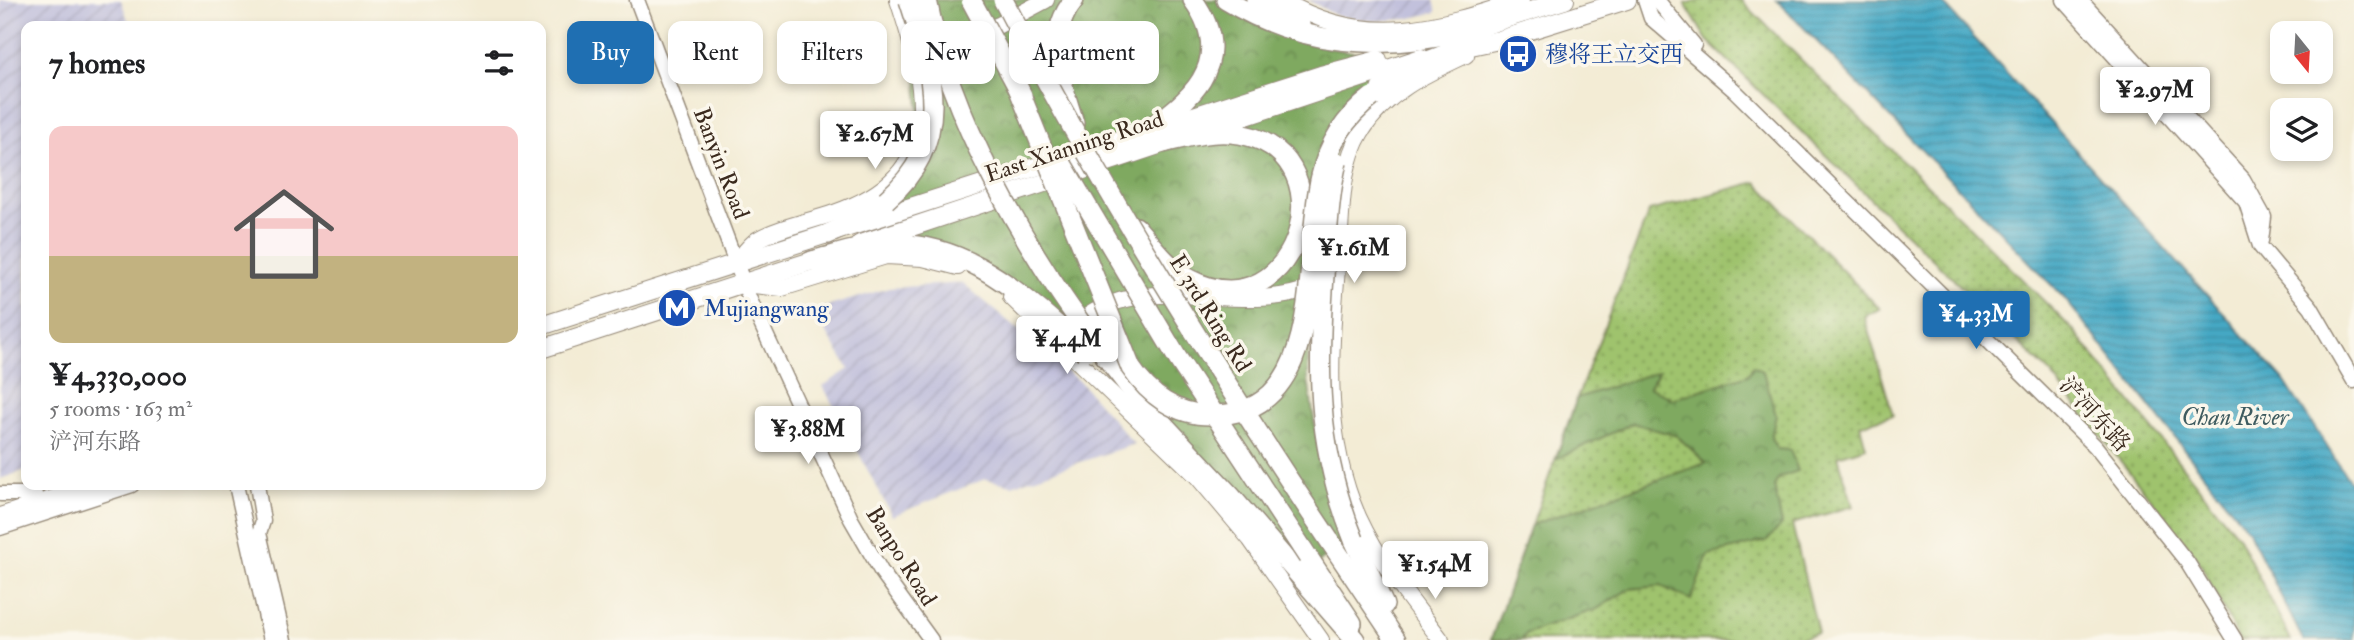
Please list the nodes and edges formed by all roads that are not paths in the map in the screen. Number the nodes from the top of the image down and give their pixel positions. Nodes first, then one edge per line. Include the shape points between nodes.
1 (637, 0) edge
2 (898, 0) edge
3 (909, 0) edge
4 (927, 0) edge
5 (971, 0) edge
6 (1003, 0) edge
7 (1046, 0) edge
8 (1074, 0) edge
9 (1193, 0) edge
10 (1226, 0) edge
11 (1256, 0) edge
12 (1282, 0) edge
13 (1521, 0) edge
14 (1565, 0) edge
15 (1627, 0) edge
16 (1645, 0) edge
17 (1657, 0) edge
18 (2064, 0) edge
19 (2080, 0) edge
20 (904, 21) edge
21 (995, 25) edge
22 (1459, 34) junction
23 (1499, 40) junction
24 (1401, 42) junction
25 (1370, 44) junction
26 (1712, 69) junction
27 (1321, 75) junction
28 (921, 84) edge
29 (1017, 85) junction
30 (1376, 93) junction
31 (1137, 136) junction
32 (1080, 141) junction
33 (1162, 143) junction
34 (1118, 208) junction
35 (828, 234) junction
36 (2260, 246) junction
37 (812, 261) junction
38 (736, 263) junction
39 (1336, 277) junction
40 (743, 284) junction
41 (546, 324) edge
42 (1058, 333) junction
43 (546, 347) edge
44 (1090, 348) junction
45 (2354, 381) edge
46 (31, 490) edge
47 (81, 490) edge
48 (117, 490) edge
49 (237, 490) edge
50 (258, 490) edge
51 (0, 494) edge
52 (0, 506) edge
53 (0, 517) edge
54 (0, 528) edge
55 (271, 640) edge
56 (284, 640) edge
57 (931, 640) edge
58 (1321, 640) edge
59 (1355, 640) edge
60 (1364, 640) edge
61 (1396, 640) edge
62 (1402, 640) edge
63 (1441, 640) edge
64 (2235, 640) edge

1 - 38 street, Banyin Road
2 - 20 main road
3 - 35 highway, bridge via 931,80 932,124 913,172 861,219
4 - 44 highway, bridge via 957,94 996,183
5 - 29 highway, bridge
6 - 32 highway, E 3rd Ring Rd, bridge
7 - 21 main road
8 - 32 highway, bridge via 1059,28 1056,54
9 - 31 highway via 1208,29 1209,57 1202,82 1183,106
10 - 25 highway via 1287,30
11 - 25 highway via 1307,28
12 - 22 main road via 1319,19 1368,30
13 - 22 main road
14 - 22 main road, East Xianning Road
15 - 23 main road, East Xianning Road
16 - 26 street via 1651,18
17 - 26 street
18 - 36 street via 2246,202
19 - 36 street via 2243,179 2264,217
22 - 23 main road, East Xianning Road
22 - 24 highway
22 - 27 main road, East Xianning Road
22 - 30 highway
22 - 33 main road, East Xianning Road
23 - 39 main road via 1407,85 1371,118 1348,166
24 - 25 highway
24 - 27 main road
26 - 64 street, 浐河东路 via 2095,446 2187,562
27 - 31 main road, East Xianning Road
28 - 38 main road via 920,122 912,150 891,181 860,204 757,240
29 - 30 highway, bridge via 1131,368 1166,403 1206,415 1254,405 1290,370 1303,332 1323,166 1341,129
29 - 60 highway, bridge via 1171,348
30 - 62 highway, bridge via 1346,135 1334,175 1318,349 1320,400 1326,451 1354,540
31 - 35 main road, East Xianning Road
32 - 34 highway, E 3rd Ring Rd, bridge
33 - 34 highway, bridge via 1229,132 1257,139 1276,152 1292,170 1299,188 1302,224 1285,261 1256,283 1222,288 1189,279
33 - 37 main road, East Xianning Road
34 - 61 highway, E 3rd Ring Rd, bridge via 1247,417
35 - 38 main road, East Xianning Road
36 - 45 street via 2311,307
37 - 40 main road, East Xianning Road
37 - 42 highway via 888,244 936,250 989,272
38 - 40 street, Banpo Road
38 - 41 main road, East Xianning Road
39 - 42 main road via 1274,299 1174,293 1144,296 1094,312
39 - 63 main road via 1330,384 1347,487 1371,542
40 - 42 main road via 782,288 886,256 934,260 998,287
40 - 43 main road, East Xianning Road
40 - 57 street, Banpo Road via 851,519 881,571
42 - 44 highway, bridge
42 - 58 main road via 1209,489
44 - 59 highway via 1230,495
46 - 51 street
46 - 52 main road
47 - 53 main road
48 - 54 street
49 - 55 street
50 - 56 street via 263,521 258,533

